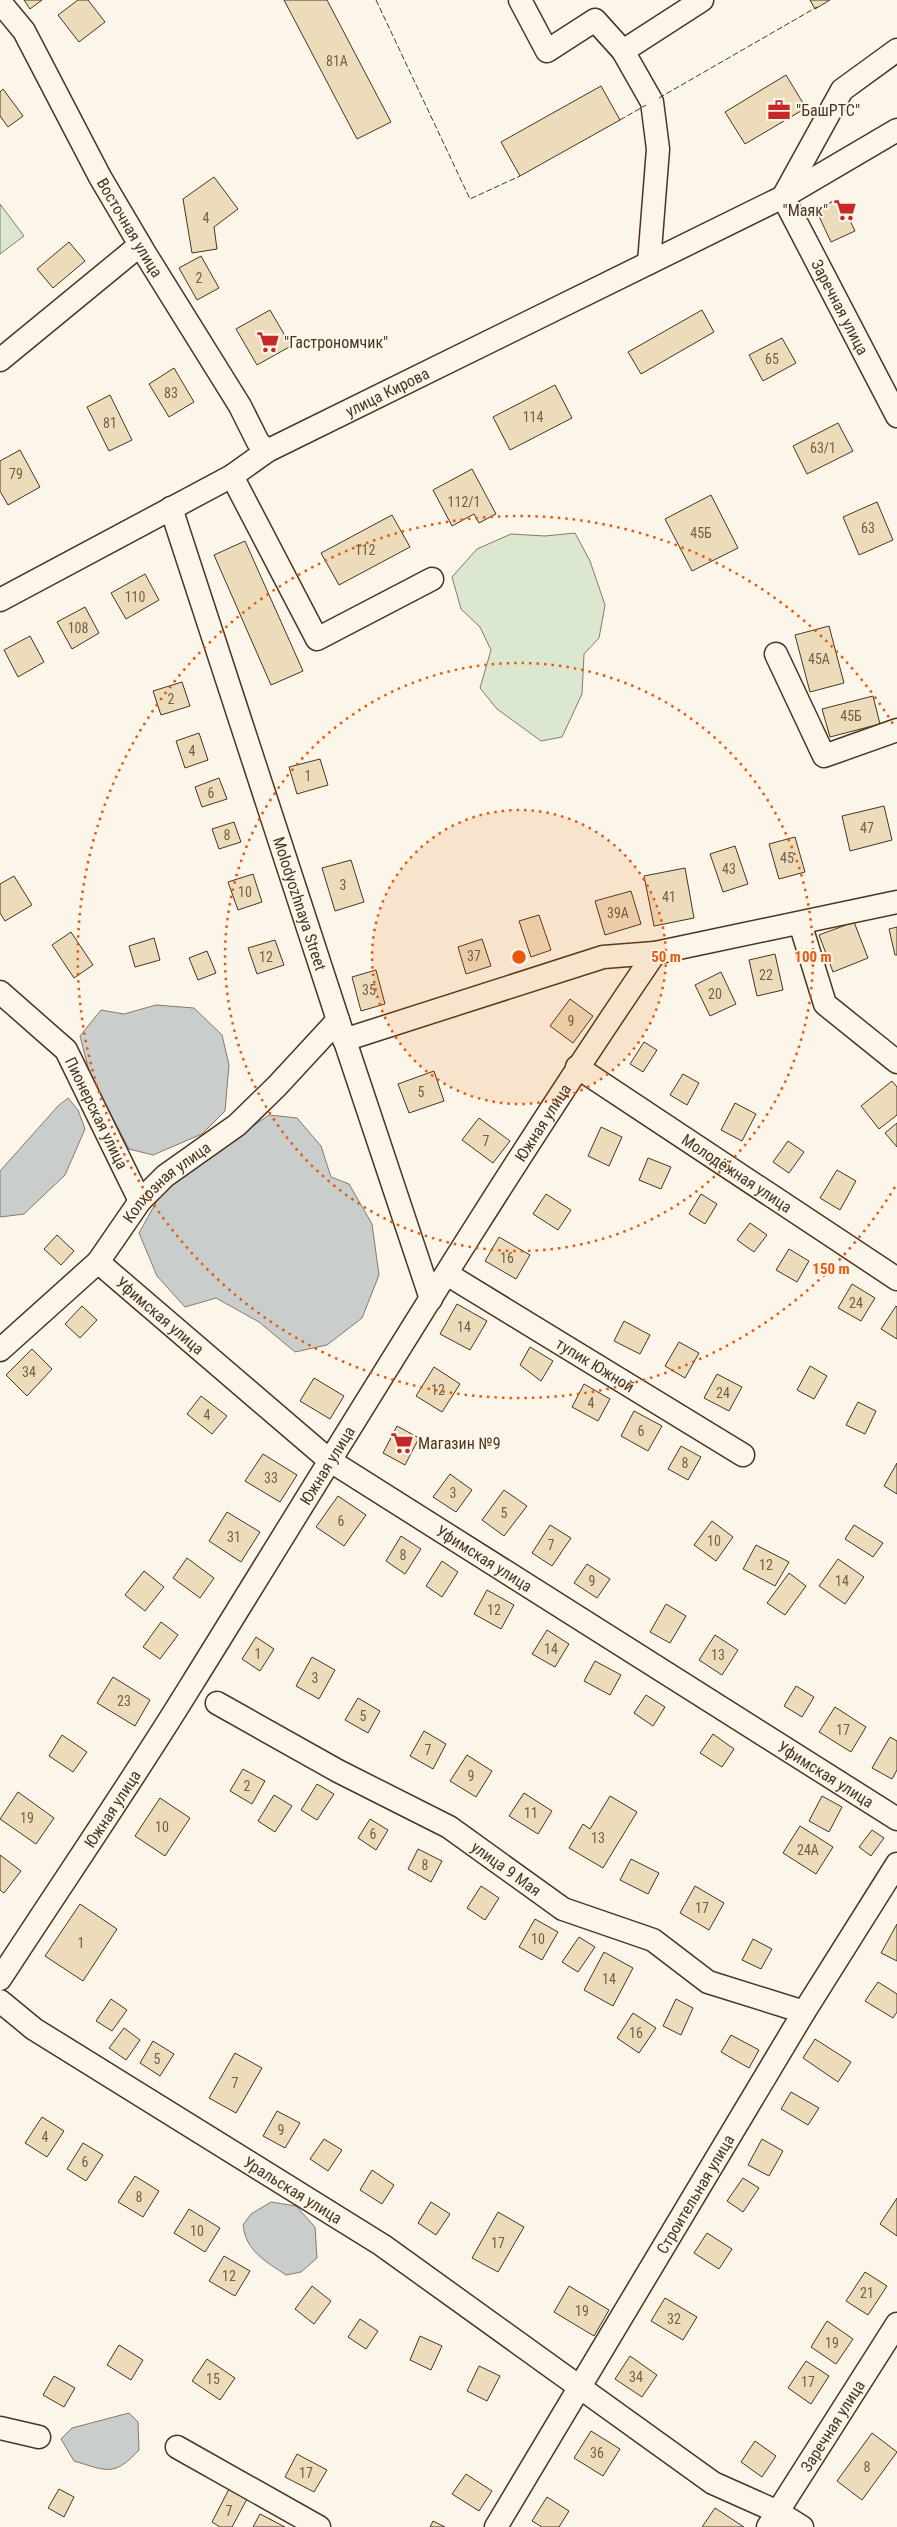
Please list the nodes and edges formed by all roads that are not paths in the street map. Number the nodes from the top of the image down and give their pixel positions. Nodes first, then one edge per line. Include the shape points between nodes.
1 (520, 0) edge
2 (702, 0) edge
3 (0, 2) edge
4 (897, 50) edge
5 (623, 51) junction
6 (897, 130) edge
7 (782, 197) junction
8 (140, 245) junction
9 (649, 263) junction
10 (0, 360) edge
11 (897, 416) edge
12 (267, 451) junction
13 (232, 476) junction
14 (171, 508) junction
15 (432, 579) dead end
16 (0, 600) edge
17 (776, 654) dead end
18 (897, 730) edge
19 (897, 902) edge
20 (800, 923) junction
21 (655, 953) junction
22 (0, 992) edge
23 (341, 1030) junction
24 (897, 1062) edge
25 (577, 1068) junction
26 (140, 1201) junction
27 (98, 1262) junction
28 (447, 1274) junction
29 (897, 1279) edge
30 (431, 1299) junction
31 (0, 1350) edge
32 (743, 1455) dead end
33 (329, 1460) junction
34 (217, 1703) dead end
35 (897, 1819) edge
36 (897, 1864) edge
37 (0, 1979) edge
38 (0, 2002) edge
39 (804, 2012) junction
40 (897, 2324) edge
41 (581, 2387) junction
42 (0, 2428) edge
43 (39, 2437) dead end
44 (176, 2447) dead end
45 (773, 2520) edge
46 (319, 2527) edge
47 (496, 2527) edge
48 (802, 2527) edge

1 - 5 street via 547,51 595,20
2 - 5 street
3 - 8 street, Восточная улица via 24,31 100,177
4 - 7 street via 842,90
5 - 9 street via 652,102 655,120 658,149
6 - 7 street, улица Кирова
7 - 9 street, улица Кирова
7 - 11 street, Заречная улица
8 - 10 street
8 - 12 street, Восточная улица via 240,406 258,442
9 - 12 street, улица Кирова
12 - 13 street, улица Кирова
13 - 14 street, улица Кирова
13 - 15 street via 317,639
14 - 16 street, улица Кирова
14 - 23 street, Molodyozhnaya Street
17 - 18 street via 824,756
19 - 20 street
20 - 21 street
20 - 24 street via 825,1004
21 - 23 street via 603,957
21 - 25 street, Южная улица
22 - 26 street, Пионерская улица via 66,1050
23 - 26 street, Колхозная улица via 237,1125 165,1176
23 - 30 street, Molodyozhnaya Street
25 - 28 street, Южная улица
25 - 29 street, Молодёжная улица
26 - 27 street, Колхозная улица
27 - 31 street, Колхозная улица
27 - 33 street, Уфимская улица
28 - 30 street, Южная улица
28 - 32 street, тупик Южной
30 - 33 street, Южная улица
33 - 35 street, Уфимская улица
33 - 37 street, Южная улица via 189,1689
34 - 39 street, улица 9 Мая via 338,1771 449,1827 563,1908 653,1940 708,1982
36 - 39 street, Строительная улица
38 - 41 street, Уральская улица via 34,2029 382,2246
39 - 41 street, Строительная улица
40 - 45 street, Заречная улица
41 - 45 street, Уральская улица via 713,2483
41 - 47 street, Строительная улица
42 - 43 street
44 - 46 street
45 - 48 street, Уральская улица

